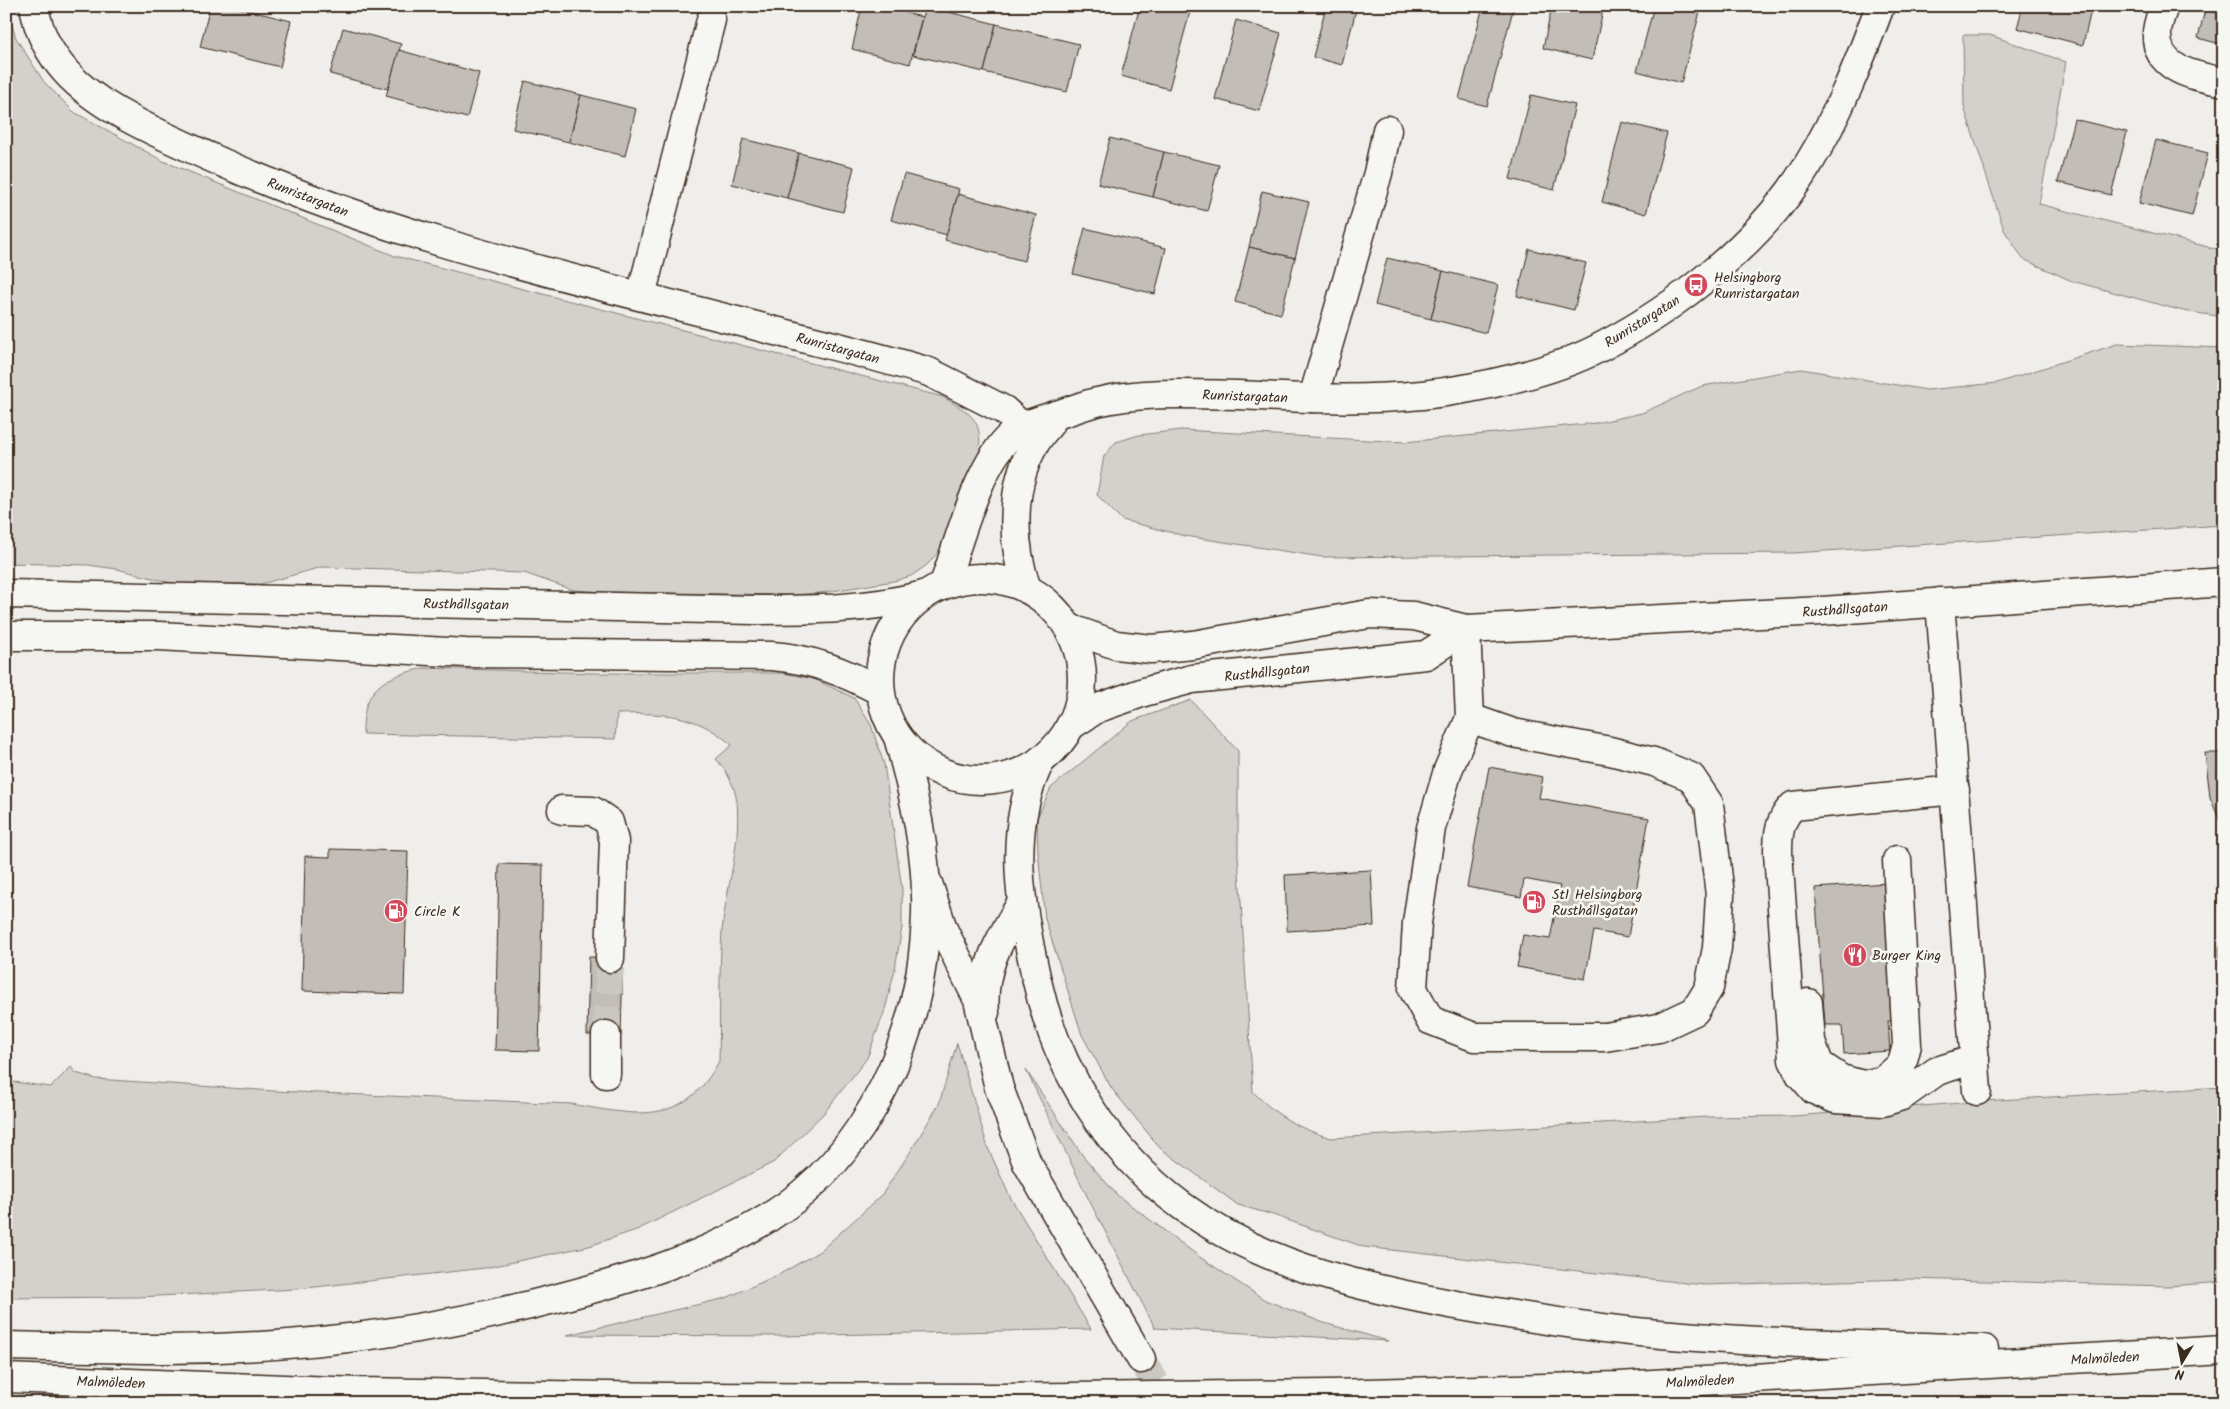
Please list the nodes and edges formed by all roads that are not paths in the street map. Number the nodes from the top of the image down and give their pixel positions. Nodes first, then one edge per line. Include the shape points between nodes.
1 (34, 6) edge
2 (1880, 6) edge
3 (2164, 6) edge
4 (711, 20) dead end
5 (2224, 82) edge
6 (1387, 130) dead end
7 (641, 296) junction
8 (1313, 398) junction
9 (1030, 433) junction
10 (2224, 582) edge
11 (1028, 589) junction
12 (934, 590) junction
13 (6, 594) edge
14 (1940, 602) junction
15 (1069, 628) junction
16 (1466, 629) junction
17 (6, 636) edge
18 (880, 691) junction
19 (1470, 718) junction
20 (1070, 726) junction
21 (898, 737) junction
22 (1041, 760) junction
23 (1955, 790) junction
24 (1817, 802) junction
25 (562, 810) dead end
26 (1897, 860) dead end
27 (925, 874) junction
28 (1022, 902) junction
29 (610, 958) tunnel mouth
30 (986, 1031) junction
31 (606, 1035) tunnel mouth
32 (1975, 1059) junction
33 (606, 1074) dead end
34 (1977, 1091) dead end
35 (6, 1346) edge
36 (2224, 1350) edge
37 (2153, 1356) junction
38 (1141, 1358) tunnel mouth
39 (6, 1378) edge

1 - 7 main road, Runristargatan via 36,22 48,48 67,74 96,98 158,134 240,171 438,243
2 - 8 main road, Runristargatan via 1837,111 1808,164 1775,210 1733,254 1668,306 1598,349 1497,382 1422,394
3 - 5 main road via 2157,34 2166,60 2188,74
4 - 7 main road
6 - 8 main road via 1378,173
7 - 9 main road, Runristargatan via 929,372 1004,410
8 - 9 main road, Runristargatan via 1173,393 1134,396 1096,402 1059,414
9 - 11 main road via 1015,524 1015,546
9 - 12 main road, Runristargatan via 1013,433 990,462
10 - 14 main road, Rusthållsgatan
11 - 12 main road, Rusthållsgatan via 1000,579 972,578
11 - 15 main road, Rusthållsgatan via 1051,606
12 - 13 main road, Rusthållsgatan via 890,604 862,608 754,610
12 - 18 main road via 900,618 887,640 881,665
14 - 16 main road, Rusthållsgatan
14 - 23 main road
15 - 16 main road, Rusthållsgatan via 1116,645 1151,648 1193,645 1369,614 1414,616
15 - 20 main road via 1078,652 1082,677 1080,702
16 - 19 main road
16 - 20 main road, Rusthållsgatan via 1426,655 1192,679 1098,708
17 - 18 main road via 158,636 466,653 772,656 801,659 835,669
18 - 21 main road via 886,715
19 - 19 main road via 1448,770 1431,828 1417,923 1413,989 1430,1020 1474,1037 1605,1037 1659,1028 1695,1011 1708,988 1717,948 1720,894 1709,804 1691,776 1610,750 1513,734
20 - 22 main road via 1058,744
21 - 22 main road via 919,758 944,773 972,780 1008,776
21 - 27 main road via 908,774
22 - 28 main road via 1030,786 1021,830
23 - 24 main road
23 - 32 main road
24 - 26 main road via 1801,817 1794,837 1811,1041 1819,1064 1842,1079 1863,1085 1884,1080 1902,1064 1907,1045
24 - 32 main road via 1793,806 1783,816 1778,834 1793,1060 1800,1074 1814,1090 1835,1099 1883,1102 1902,1096 1937,1071
25 - 29 main road via 593,811 609,822 614,841
27 - 30 main road via 943,929 978,1000
27 - 35 main road via 923,959 913,1008 898,1058 871,1112 837,1159 807,1188 769,1217 737,1235 684,1261 596,1288 470,1318 397,1330 329,1340 176,1349
28 - 30 main road via 996,945 988,969
28 - 37 main road via 1040,995 1064,1061 1095,1118 1139,1167 1183,1207 1244,1243 1288,1263 1406,1296 1533,1318 1671,1335
30 - 38 main road via 999,1088 1026,1163
31 - 33 main road
32 - 34 main road
36 - 37 main road, Malmöleden
37 - 39 main road, Malmöleden via 1619,1386 996,1398 358,1392

